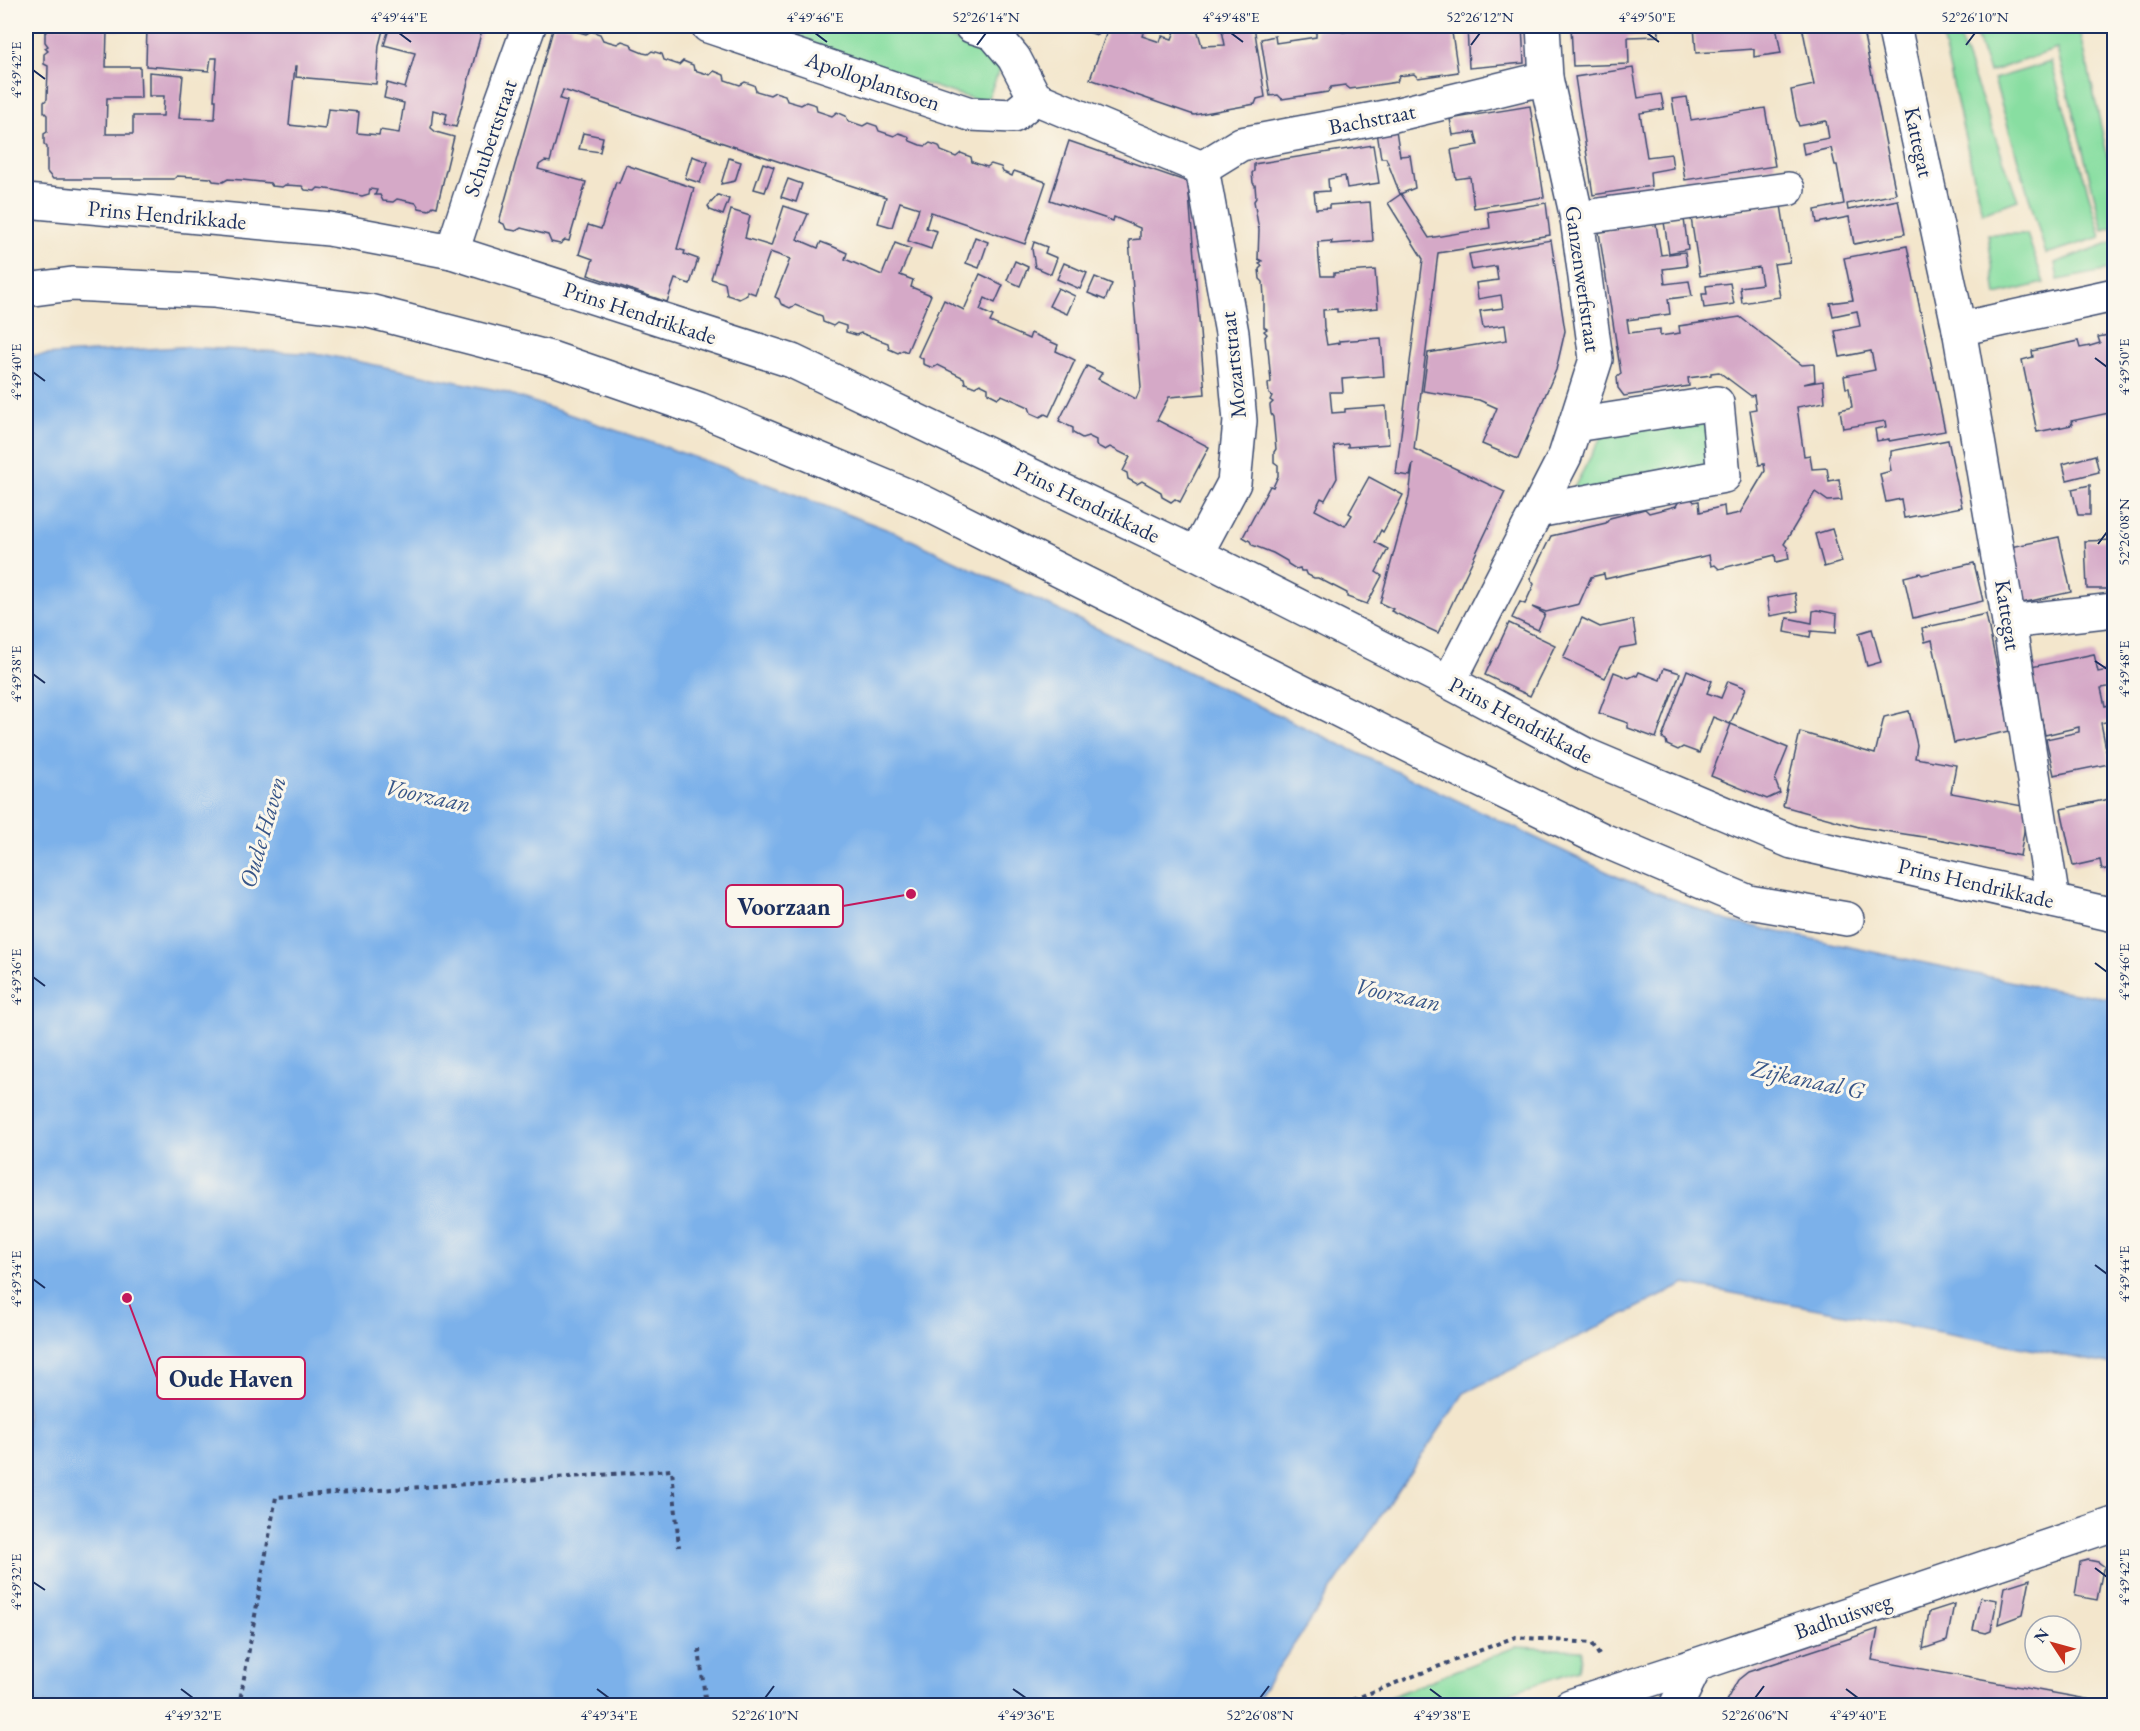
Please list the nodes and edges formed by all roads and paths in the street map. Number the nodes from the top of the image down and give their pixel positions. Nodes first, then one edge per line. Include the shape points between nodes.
1 (529, 26) edge
2 (708, 26) edge
3 (971, 26) edge
4 (1544, 26) edge
5 (1894, 26) edge
6 (1546, 78) junction
7 (1035, 98) junction
8 (1202, 168) junction
9 (1788, 189) dead end
10 (26, 201) edge
11 (1577, 218) junction
12 (452, 252) junction
13 (26, 290) edge
14 (2115, 295) edge
15 (1959, 329) junction
16 (1575, 425) junction
17 (1537, 511) junction
18 (1196, 554) junction
19 (2115, 610) edge
20 (2009, 622) junction
21 (1449, 682) junction
22 (2053, 901) junction
23 (2115, 915) edge
24 (1847, 919) dead end
25 (2109, 1533) edge
26 (679, 1547) dead end
27 (699, 1649) dead end
28 (1696, 1665) junction
29 (1618, 1690) junction
30 (704, 1705) edge
31 (239, 1706) edge
32 (1336, 1706) edge
33 (1570, 1706) edge
34 (1676, 1706) edge

1 - 12 street, Schubertstraat
2 - 7 street, Apolloplantsoen via 970,114 1013,116
3 - 7 street via 993,33 1014,58
4 - 6 street, Ganzenwerfstraat
5 - 15 street, Kattegat
6 - 8 street, Bachstraat via 1390,116 1241,144
6 - 11 street, Ganzenwerfstraat
7 - 8 street
8 - 18 street, Mozartstraat via 1232,333 1240,421 1234,483
9 - 11 street
10 - 12 street, Prins Hendrikkade via 329,229
11 - 16 street, Ganzenwerfstraat via 1596,359
12 - 18 street, Prins Hendrikkade via 792,362
13 - 24 street via 72,284 213,291 369,311 554,359 688,405 923,502 1603,840 1749,902
14 - 15 street
15 - 20 street, Kattegat
16 - 17 street, Ganzenwerfstraat via 1565,456
16 - 17 street via 1717,403 1724,476
17 - 21 street, Ganzenwerfstraat
18 - 21 street, Prins Hendrikkade
19 - 20 street
20 - 22 street, Kattegat
21 - 22 street, Prins Hendrikkade via 1586,755 1792,842
22 - 23 street, Prins Hendrikkade
25 - 28 street, Badhuisweg
26 - 31 path via 672,1470 276,1497
27 - 30 path
28 - 29 street, Badhuisweg
28 - 34 street
29 - 32 path via 1592,1643 1515,1637
29 - 33 street, Badhuisweg

